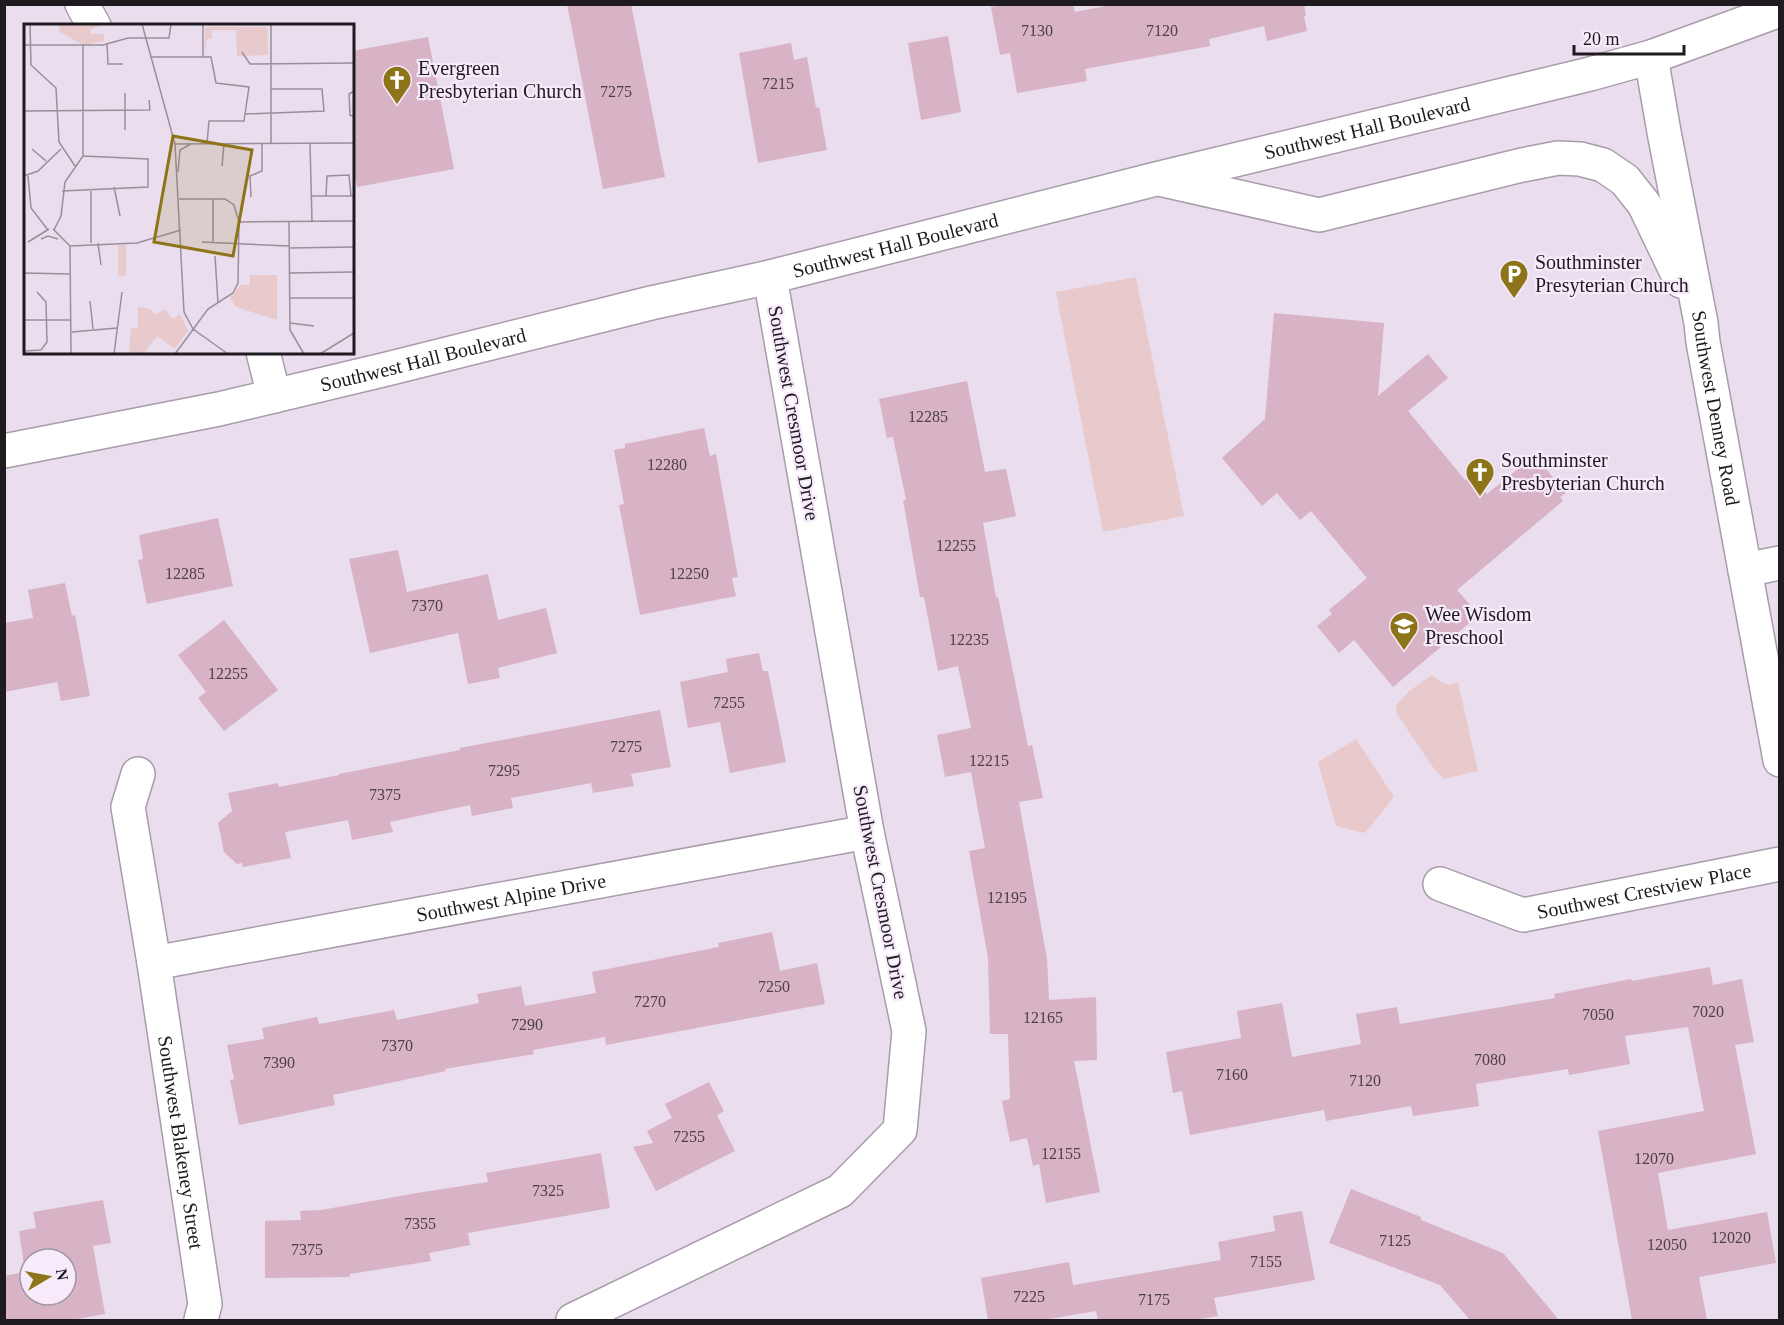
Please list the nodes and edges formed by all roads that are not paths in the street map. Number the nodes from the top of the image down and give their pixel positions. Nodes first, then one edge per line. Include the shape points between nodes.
1 (82, 4) edge
2 (1779, 10) edge
3 (93, 24) edge
4 (1651, 57) junction
5 (1156, 179) junction
6 (770, 277) junction
7 (1701, 323) junction
8 (264, 354) edge
9 (274, 396) junction
10 (4, 451) edge
11 (1779, 563) edge
12 (1745, 570) junction
13 (1779, 760) edge
14 (138, 774) dead end
15 (867, 832) junction
16 (1779, 864) edge
17 (1440, 884) dead end
18 (154, 963) junction
19 (201, 1320) edge
20 (573, 1320) edge

1 - 3 street
2 - 4 street, Southwest Hall Boulevard
4 - 5 street, Southwest Hall Boulevard
4 - 7 street, Southwest Denney Road
5 - 6 street, Southwest Hall Boulevard
5 - 7 street via 1319,215 1558,158 1603,165 1625,180 1644,204
6 - 9 street, Southwest Hall Boulevard
6 - 15 street, Southwest Cresmoor Drive
7 - 12 street, Southwest Denney Road
8 - 9 street
9 - 10 street, Southwest Hall Boulevard
11 - 12 street
12 - 13 street, Southwest Denney Road
14 - 18 street, Southwest Blakeney Street via 128,807
15 - 18 street, Southwest Alpine Drive
15 - 20 street, Southwest Cresmoor Drive via 909,1031 900,1130 840,1191
16 - 17 street, Southwest Crestview Place via 1524,915
18 - 19 street, Southwest Blakeney Street via 205,1304

